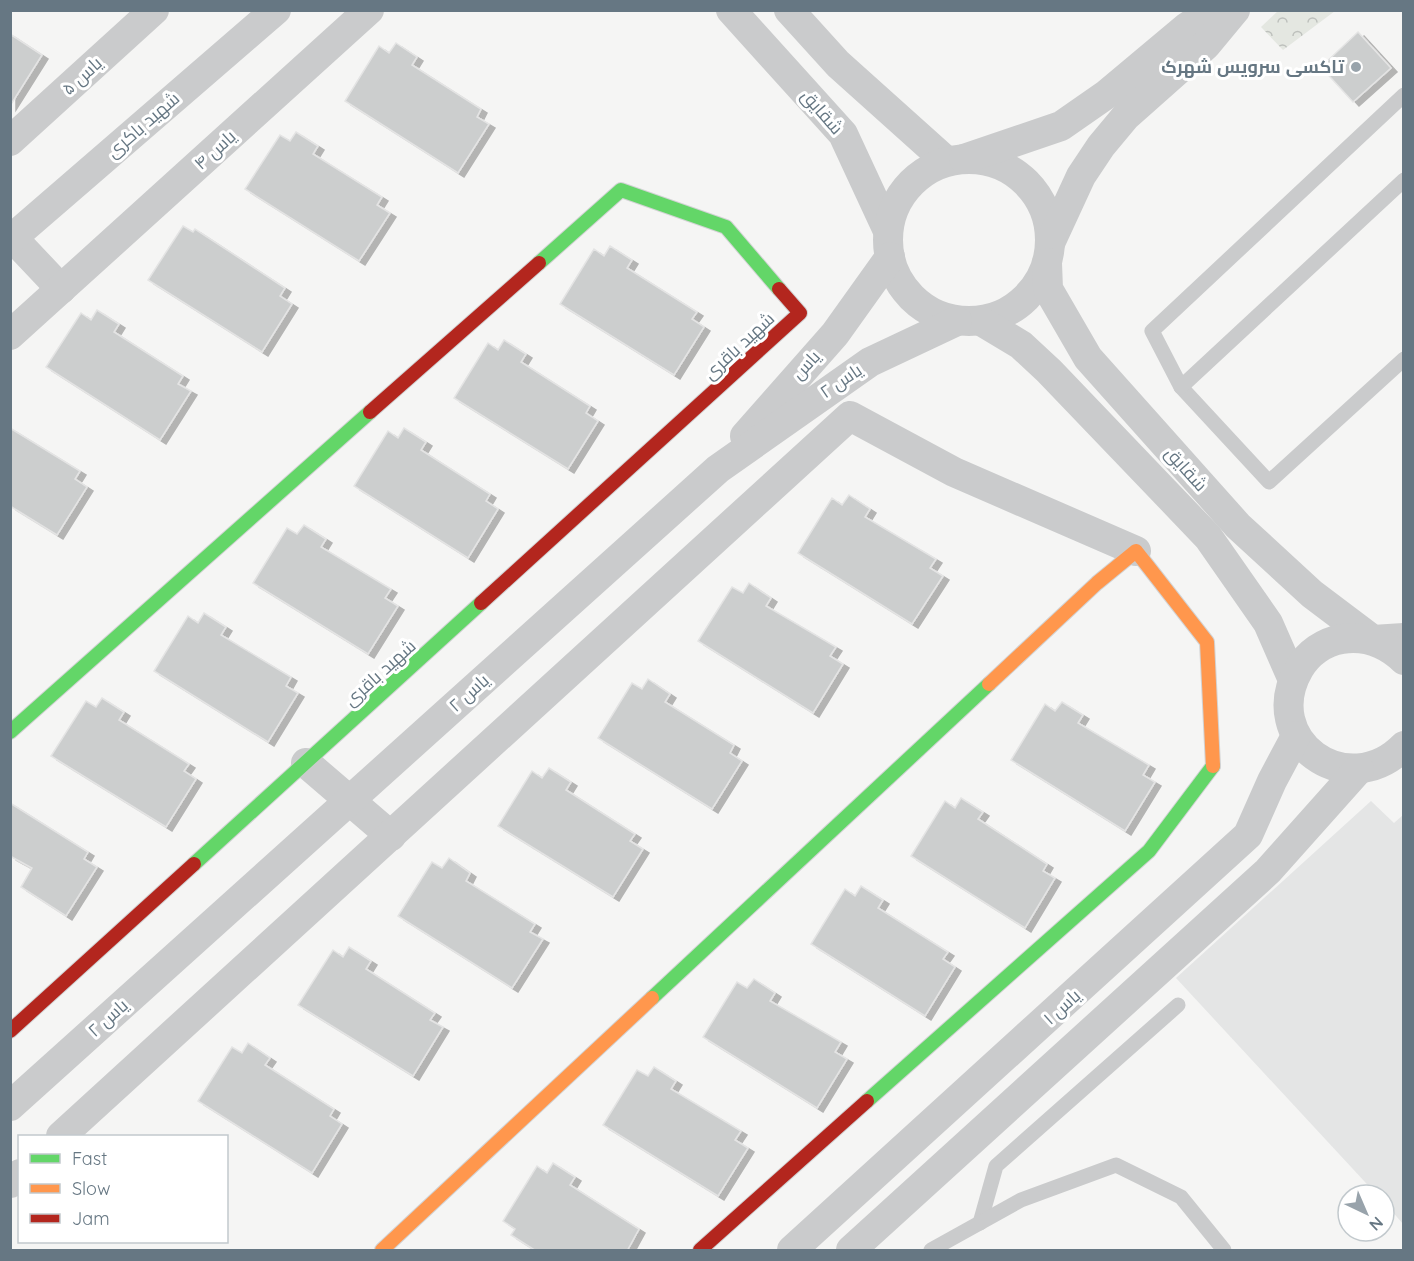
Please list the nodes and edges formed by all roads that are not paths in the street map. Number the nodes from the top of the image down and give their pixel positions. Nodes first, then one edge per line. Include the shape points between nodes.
1 (154, 10) edge
2 (276, 10) edge
3 (369, 10) edge
4 (731, 10) edge
5 (789, 10) edge
6 (1213, 10) edge
7 (1234, 10) edge
8 (1404, 95) edge
9 (10, 141) edge
10 (954, 160) junction
11 (1404, 180) edge
12 (11, 238) edge
13 (889, 244) junction
14 (1049, 252) junction
15 (61, 289) junction
16 (969, 321) junction
17 (784, 331) junction
18 (10, 334) edge
19 (814, 356) junction
20 (1404, 359) edge
21 (1181, 387) junction
22 (829, 389) junction
23 (850, 416) junction
24 (718, 469) junction
25 (1136, 551) junction
26 (1404, 638) edge
27 (1372, 640) junction
28 (1404, 660) edge
29 (1293, 680) junction
30 (10, 732) edge
31 (1296, 736) junction
32 (1404, 746) edge
33 (306, 764) junction
34 (1359, 769) junction
35 (348, 800) junction
36 (391, 836) junction
37 (1178, 1005) dead end
38 (10, 1031) edge
39 (10, 1106) edge
40 (63, 1135) edge
41 (980, 1223) junction
42 (382, 1251) edge
43 (700, 1251) edge
44 (792, 1251) edge
45 (851, 1251) edge
46 (931, 1251) edge
47 (1224, 1251) edge

1 - 9 street, یاس ۵
2 - 12 street, شهید باکری
3 - 15 street, یاس ۴
4 - 13 street, شقایق via 843,134
5 - 10 street via 838,64
6 - 10 street via 1061,126
7 - 14 street via 1206,45 1126,116 1101,146 1081,176
8 - 21 lane via 1152,331
10 - 13 street via 925,172 907,188 894,208
10 - 14 street via 986,160 1025,181 1044,208
11 - 21 lane
12 - 15 street
13 - 16 street via 898,280 913,300 933,314
13 - 19 street, یاس via 835,334
14 - 16 street via 1033,291 1010,311
14 - 27 street, شقایق via 1048,289 1088,358 1238,526 1312,594
15 - 18 street, یاس ۴
16 - 22 street, یاس ۲ via 870,362
16 - 29 street, شقایق via 1021,345 1208,537 1268,623
17 - 19 street
17 - 30 street, شهید باقری via 800,313 726,227 621,190
17 - 33 street, شهید باقری
19 - 24 street, یاس
20 - 21 lane via 1269,482
22 - 23 street
22 - 24 street, یاس ۲
23 - 25 street via 954,472
23 - 36 street
24 - 35 street, یاس ۲
25 - 42 street via 1096,583
25 - 43 street via 1207,642 1213,766 1149,851
26 - 27 street
27 - 28 street, شقایق
27 - 29 street via 1334,640 1316,649
29 - 31 street via 1289,718
31 - 34 street via 1323,762
31 - 44 street, یاس ۱ via 1248,836
32 - 34 street via 1378,765
33 - 35 street
33 - 38 street, شهید باقری
34 - 45 street via 1268,871
35 - 36 street
35 - 39 street, یاس ۲
36 - 40 street
37 - 41 lane via 996,1166
41 - 46 lane
41 - 47 lane via 1021,1200 1116,1165 1181,1197

